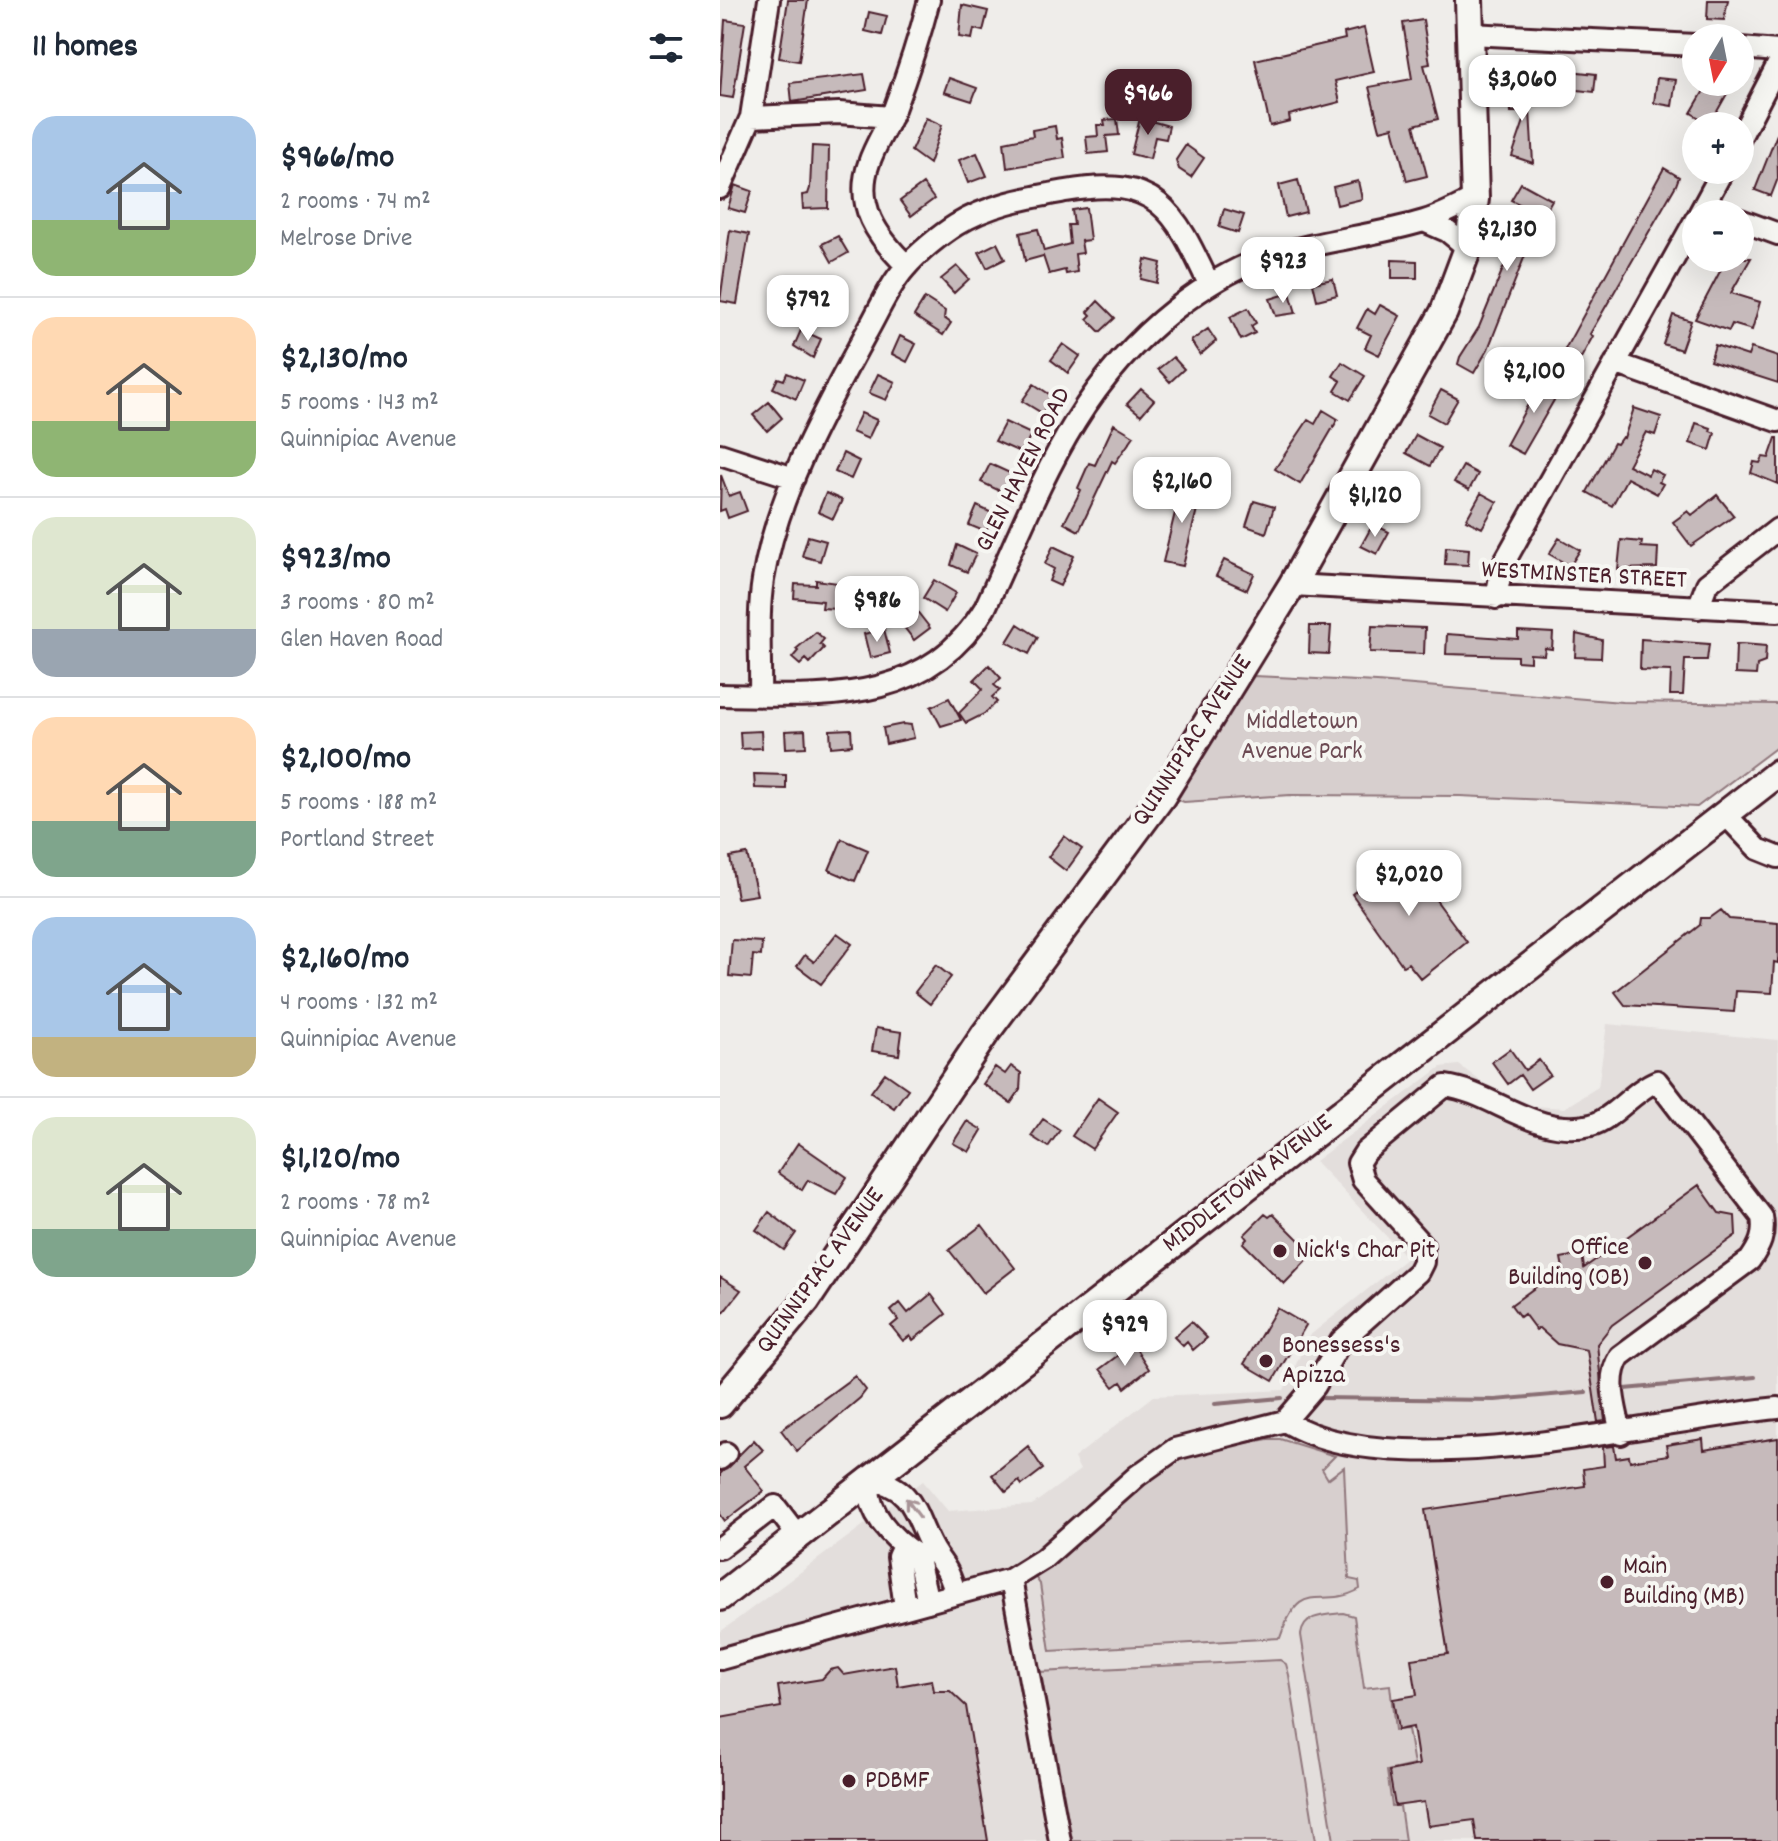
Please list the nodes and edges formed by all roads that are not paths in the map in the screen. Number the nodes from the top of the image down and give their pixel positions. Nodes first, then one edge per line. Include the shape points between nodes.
1 (769, 0) edge
2 (929, 0) edge
3 (1469, 0) edge
4 (1470, 34) junction
5 (1682, 44) edge
6 (1754, 49) edge
7 (1778, 51) edge
8 (1778, 64) edge
9 (1753, 112) edge
10 (751, 117) junction
11 (891, 117) junction
12 (720, 188) edge
13 (1475, 199) junction
14 (1424, 221) junction
15 (1754, 225) edge
16 (1778, 234) edge
17 (1682, 243) edge
18 (1468, 248) junction
19 (907, 266) junction
20 (1209, 284) junction
21 (1615, 363) junction
22 (1778, 421) edge
23 (720, 454) edge
24 (794, 478) junction
25 (1778, 529) edge
26 (1292, 585) junction
27 (1496, 598) junction
28 (1698, 608) junction
29 (1778, 611) edge
30 (720, 695) edge
31 (760, 695) junction
32 (1778, 773) edge
33 (1725, 814) junction
34 (1778, 857) edge
35 (720, 1404) edge
36 (1778, 1408) edge
37 (1285, 1421) junction
38 (1621, 1434) junction
39 (870, 1480) junction
40 (798, 1536) junction
41 (721, 1549) edge
42 (747, 1576) junction
43 (1011, 1579) junction
44 (720, 1597) edge
45 (929, 1601) junction
46 (720, 1659) edge
47 (1060, 1841) edge

1 - 10 street
2 - 11 street
3 - 4 main road, QUINNIPIAC AVENUE
4 - 5 street
4 - 13 main road, QUINNIPIAC AVENUE
6 - 7 street
8 - 9 street
10 - 11 street
10 - 12 street
11 - 19 street via 863,185 870,222
13 - 14 street, GLEN HAVEN ROAD
13 - 18 main road, QUINNIPIAC AVENUE
14 - 18 street
14 - 20 street, GLEN HAVEN ROAD via 1262,259
15 - 16 street
17 - 21 street
18 - 26 main road, QUINNIPIAC AVENUE via 1444,312
19 - 20 street via 955,226 1008,201 1105,186 1145,195 1174,216
19 - 24 street via 845,372
20 - 31 street, GLEN HAVEN ROAD via 1142,335 1083,404 985,608 949,653 910,679 884,686
21 - 22 street
21 - 27 street via 1502,566
23 - 24 street
24 - 31 street via 762,582
25 - 28 street via 1707,584
26 - 27 street, WESTMINSTER STREET
26 - 35 main road, QUINNIPIAC AVENUE via 1162,796 985,1034 806,1301
27 - 28 street, WESTMINSTER STREET
28 - 29 street, WESTMINSTER STREET
30 - 31 street, GLEN HAVEN ROAD
32 - 33 main road, MIDDLETOWN AVENUE
33 - 34 street via 1758,849
33 - 39 main road, MIDDLETOWN AVENUE
36 - 38 street
37 - 38 street via 1329,1442 1405,1449
37 - 38 street via 1315,1386 1341,1341 1403,1288 1423,1262 1423,1246 1363,1180 1358,1163 1365,1152 1445,1086 1464,1088 1508,1113 1571,1126 1594,1125 1657,1081 1762,1217 1764,1229 1750,1260 1620,1356 1612,1368 1612,1385
37 - 43 street via 1175,1449 1043,1559
39 - 40 main road, MIDDLETOWN AVENUE
39 - 45 street via 872,1509 903,1546 898,1557
45 -> 39 street via 946,1563 898,1488
40 - 41 street via 775,1506
40 - 42 main road, MIDDLETOWN AVENUE
41 - 42 street
42 - 44 main road, MIDDLETOWN AVENUE
43 - 45 street
43 - 47 street
45 - 46 street

